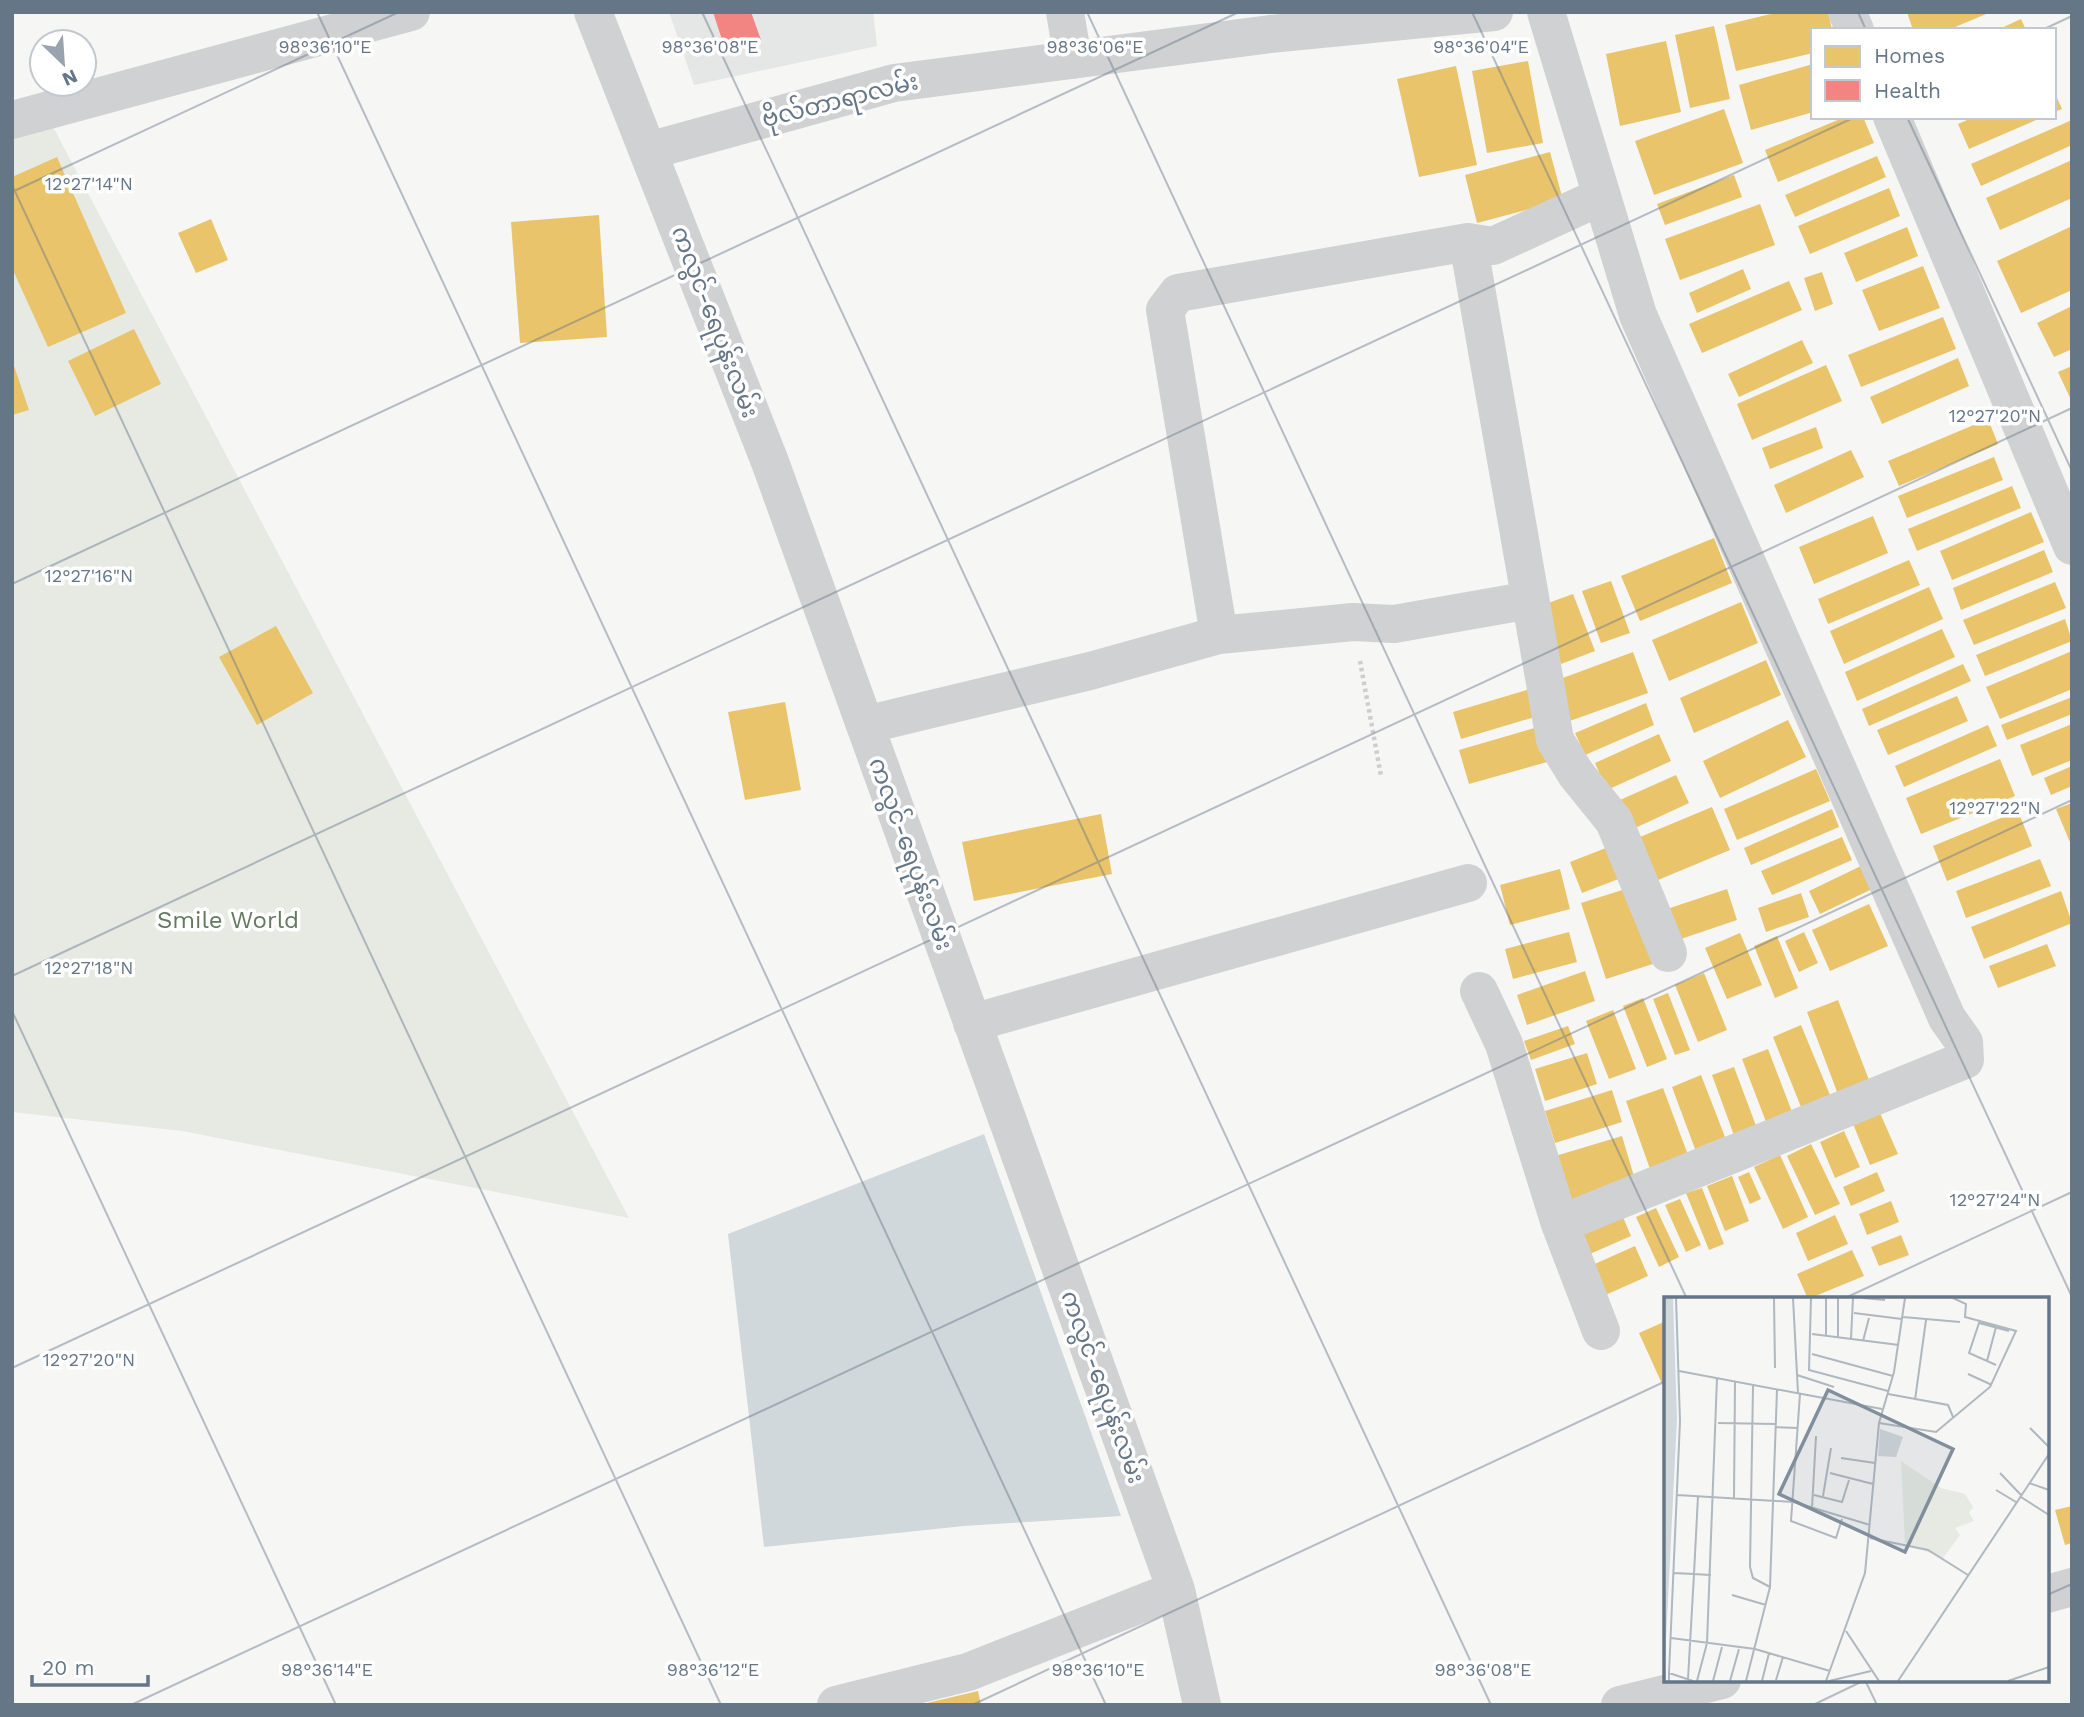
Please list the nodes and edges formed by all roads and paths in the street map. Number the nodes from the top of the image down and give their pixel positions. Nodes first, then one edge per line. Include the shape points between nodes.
1 (411, 12) edge
2 (593, 12) edge
3 (1065, 12) edge
4 (1494, 12) edge
5 (1546, 12) edge
6 (1847, 12) edge
7 (1854, 28) edge
8 (1073, 60) junction
9 (1893, 119) edge
10 (12, 121) edge
11 (649, 151) junction
12 (1602, 196) junction
13 (1468, 242) junction
14 (2072, 546) edge
15 (1530, 600) junction
16 (1353, 622) junction
17 (1219, 635) junction
18 (865, 725) junction
19 (1381, 776) dead end
20 (1468, 883) dead end
21 (1668, 953) dead end
22 (1479, 991) dead end
23 (972, 1023) junction
24 (1560, 1224) junction
25 (1601, 1331) dead end
26 (2072, 1587) edge
27 (1176, 1590) junction
28 (2049, 1593) edge
29 (1714, 1682) edge
30 (836, 1705) edge
31 (1202, 1705) edge
32 (1620, 1705) edge

1 - 10 street
2 - 11 street, ကလွင်-ရေပုန်းလမ်း
3 - 8 street
4 - 8 street, ဗိုလ်တာရာလမ်း via 1270,34
5 - 12 street
6 - 7 street
8 - 11 street, ဗိုလ်တာရာလမ်း via 894,83
9 - 14 street
11 - 18 street, ကလွင်-ရေပုန်းလမ်း via 770,462
12 - 13 street via 1493,246
12 - 24 street via 1638,315 1947,1018 1964,1042 1965,1060
13 - 15 street
13 - 17 street via 1178,293 1165,310
15 - 16 street via 1394,624
15 - 21 street via 1555,740 1614,821
16 - 17 street
16 - 19 path
17 - 18 street
18 - 23 street, ကလွင်-ရေပုန်းလမ်း
20 - 23 street
22 - 24 street via 1504,1044
23 - 27 street, ကလွင်-ရေပုန်းလမ်း
24 - 25 street
26 - 28 street
27 - 30 street via 968,1672
27 - 31 street, ကလွင်-ရေပုန်းလမ်း
29 - 32 street

